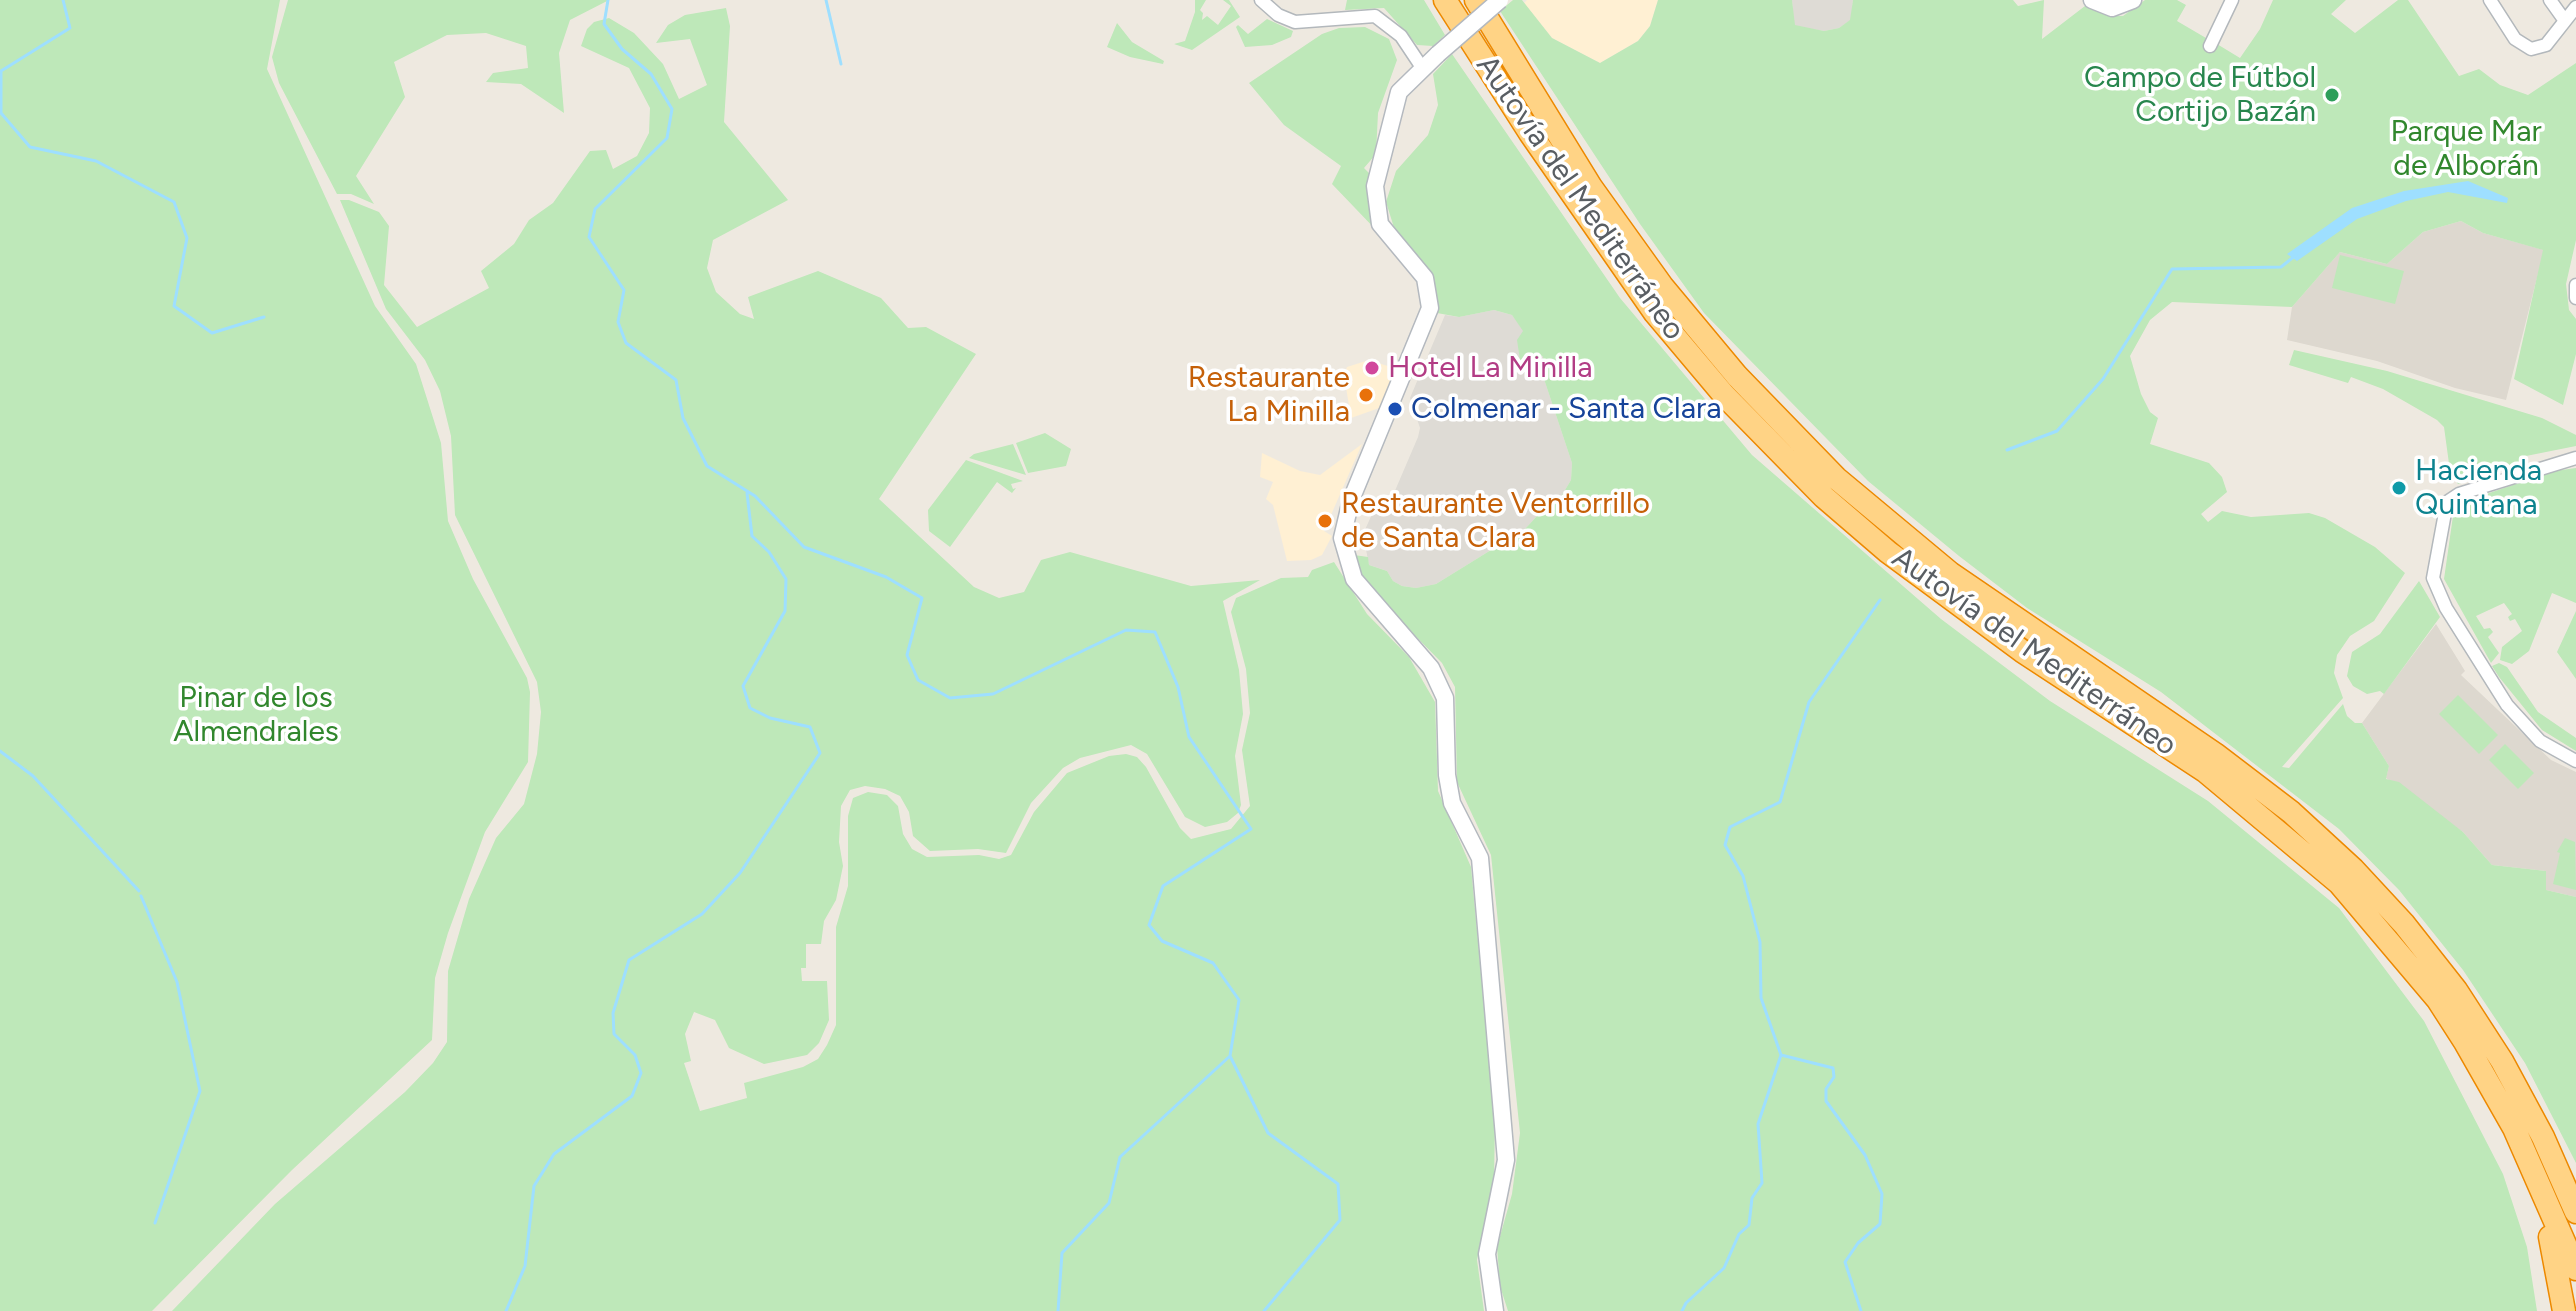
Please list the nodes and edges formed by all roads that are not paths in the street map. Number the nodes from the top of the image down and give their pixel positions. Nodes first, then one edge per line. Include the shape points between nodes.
1 (1261, 0) edge
2 (1445, 0) edge
3 (1476, 0) edge
4 (1500, 0) edge
5 (2092, 0) edge
6 (2133, 0) edge
7 (2232, 0) edge
8 (2490, 0) edge
9 (2550, 0) edge
10 (2576, 7) edge
11 (2565, 21) junction
12 (2210, 46) dead end
13 (1421, 66) junction
14 (2576, 285) edge
15 (2576, 298) edge
16 (2576, 458) edge
17 (2576, 761) edge
18 (2535, 1174) junction
19 (2576, 1212) edge
20 (2576, 1269) edge
21 (1495, 1311) edge
22 (2564, 1311) edge

1 - 13 street via 1295,22 1375,16 1401,36
2 - 18 highway, Autovía del Mediterráneo via 1655,313 1724,395 1824,497 1888,552 2022,651 2205,771 2339,883 2438,1000 2496,1093
3 - 19 highway, Autovía del Mediterráneo via 1591,187 1662,286 1737,376 1836,478 1950,573 2291,812 2404,924 2502,1061
4 - 13 main road, bridge
5 - 6 main road via 2112,8
7 - 12 street
8 - 11 street via 2515,39 2531,49 2546,45
9 - 11 street
10 - 11 street
13 - 21 main road via 1399,92 1375,186 1385,231 1425,278 1430,308 1351,500 1343,549 1354,579 1431,668 1445,698 1452,803 1480,858 1506,1160 1487,1254
14 - 15 street
16 - 17 street via 2447,502 2433,578 2507,705 2540,741
18 - 20 highway, Autovía del Mediterráneo
18 - 22 highway

